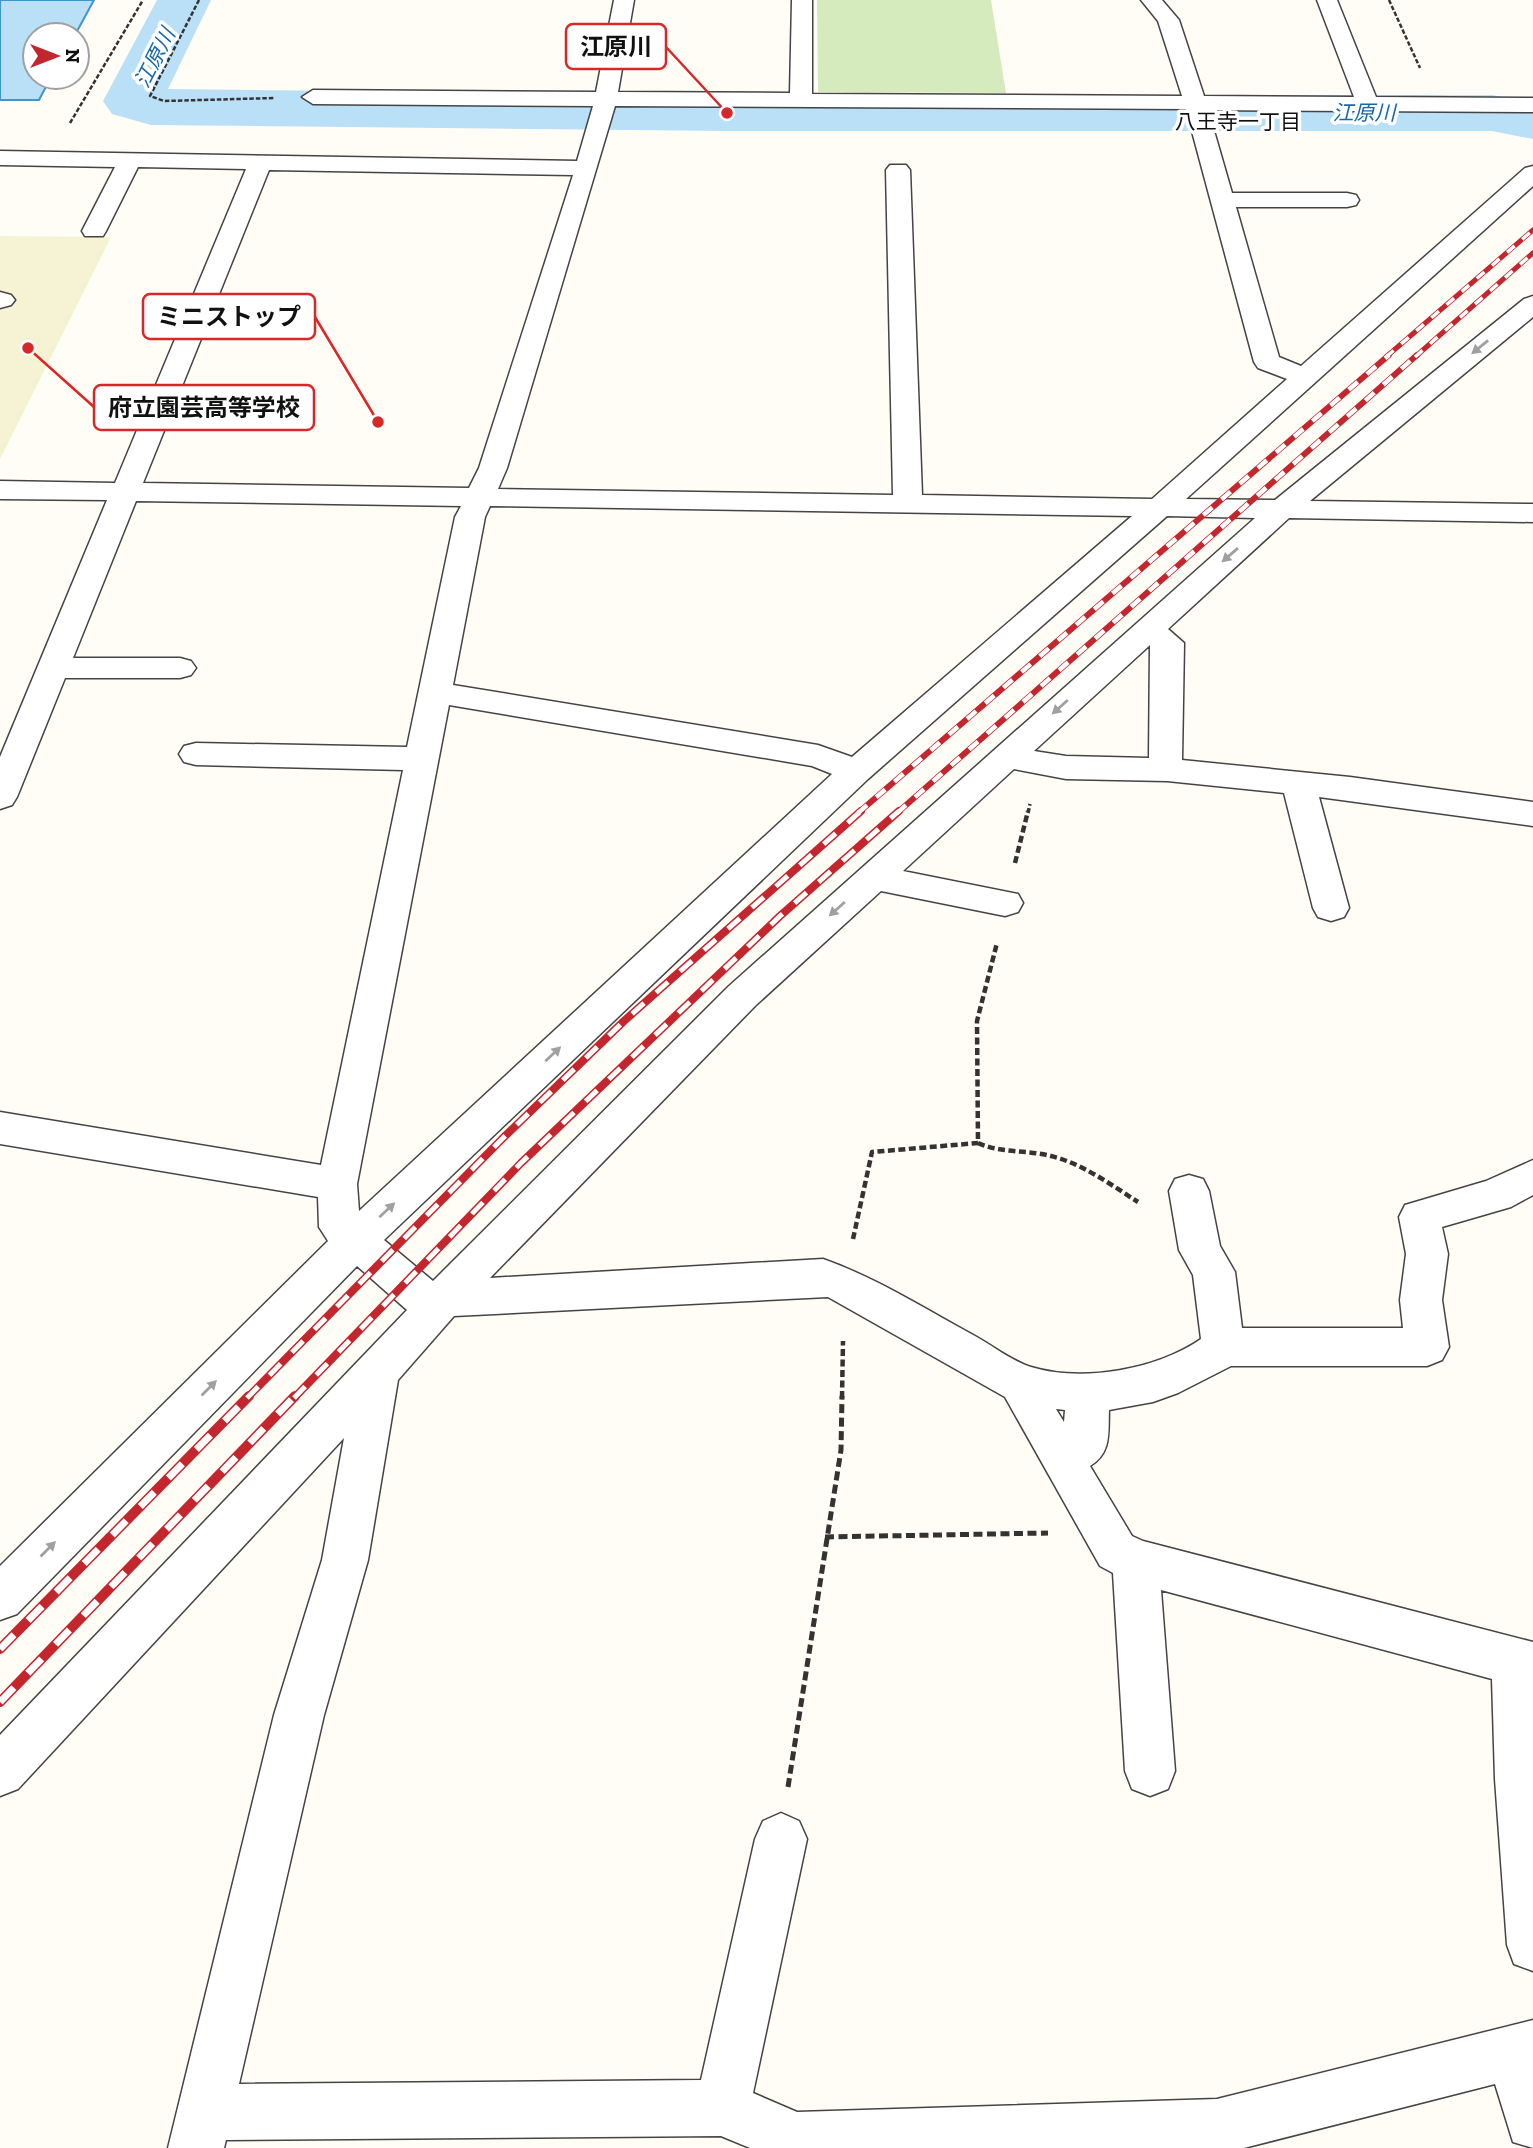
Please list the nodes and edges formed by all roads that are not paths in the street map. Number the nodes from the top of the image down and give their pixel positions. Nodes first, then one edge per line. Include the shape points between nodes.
1 (625, 0) edge
2 (802, 0) edge
3 (1151, 0) edge
4 (1327, 0) edge
5 (313, 97) road end
6 (801, 100) junction
7 (1195, 102) junction
8 (1367, 103) junction
9 (1533, 105) edge
10 (603, 108) junction
11 (0, 158) edge
12 (130, 161) junction
13 (260, 164) junction
14 (587, 168) junction
15 (898, 170) dead end
16 (1533, 173) edge
17 (1222, 200) junction
18 (1347, 200) dead end
19 (94, 231) dead end
20 (1533, 304) edge
21 (1305, 377) junction
22 (0, 490) edge
23 (124, 492) junction
24 (479, 497) junction
25 (908, 504) junction
26 (1160, 508) junction
27 (1282, 509) junction
28 (1533, 513) edge
29 (1146, 629) junction
30 (52, 668) junction
31 (180, 668) dead end
32 (434, 694) junction
33 (197, 754) dead end
34 (1008, 755) junction
35 (422, 759) junction
36 (1165, 770) junction
37 (856, 771) junction
38 (1298, 783) junction
39 (0, 797) edge
40 (1533, 814) edge
41 (872, 877) junction
42 (1005, 903) dead end
43 (1331, 908) dead end
44 (0, 1128) edge
45 (1533, 1176) edge
46 (337, 1184) junction
47 (1189, 1191) dead end
48 (356, 1240) junction
49 (429, 1298) junction
50 (1223, 1347) junction
51 (376, 1374) junction
52 (1023, 1385) junction
53 (1087, 1392) junction
54 (1062, 1458) junction
55 (1119, 1546) junction
56 (0, 1598) edge
57 (1525, 1664) edge
58 (0, 1771) edge
59 (1150, 1771) dead end
60 (781, 1839) dead end
61 (1533, 1945) edge
62 (1523, 2049) edge
63 (722, 2108) junction
64 (1533, 2122) edge
65 (200, 2130) edge
66 (797, 2144) edge

1 - 10 street
2 - 6 street
3 - 7 street via 1168,20
4 - 8 street
5 - 10 street
6 - 7 street
6 - 10 street
7 - 8 street
7 - 17 street
8 - 9 street
10 - 14 street
11 - 12 street
12 - 13 street
12 - 19 street
13 - 14 street
13 - 23 street
14 - 24 street via 493,468
15 - 25 street
16 - 21 street
17 - 18 street
17 - 21 street via 1266,362
20 -> 27 street
21 - 26 street
22 - 23 street
23 - 24 street
23 - 30 street
24 - 25 street
24 - 32 street via 470,517
25 - 26 street
26 - 27 street
26 - 37 street
27 - 28 street
27 -> 29 street
29 -> 34 street
29 - 36 street via 1168,643
30 - 31 street
30 - 39 street
32 - 35 street
32 - 37 street via 470,696 805,754
33 - 35 street
34 - 36 street via 1032,765
34 - 41 street
35 - 46 street
36 - 38 street
48 -> 37 street
38 - 40 street via 1378,790
38 - 43 street
41 - 42 street
41 -> 49 street
44 - 46 street
45 - 50 street via 1497,1195 1419,1217 1427,1254 1421,1300 1427,1347
46 - 48 street via 340,1227
47 - 50 street via 1200,1250 1214,1272
48 - 49 street
56 -> 48 street
49 - 51 street
49 - 52 street via 823,1277
50 - 53 street via 1203,1364 1147,1386
51 - 58 street
51 - 65 street via 345,1560 299,1714
52 - 53 street
52 - 54 street
53 - 54 street via 1086,1445
54 - 55 street
55 - 57 street
55 - 59 street
57 - 61 street via 1520,1779
60 - 63 street
62 - 64 street
62 - 66 street via 1217,2127
63 - 65 street
63 - 66 street

